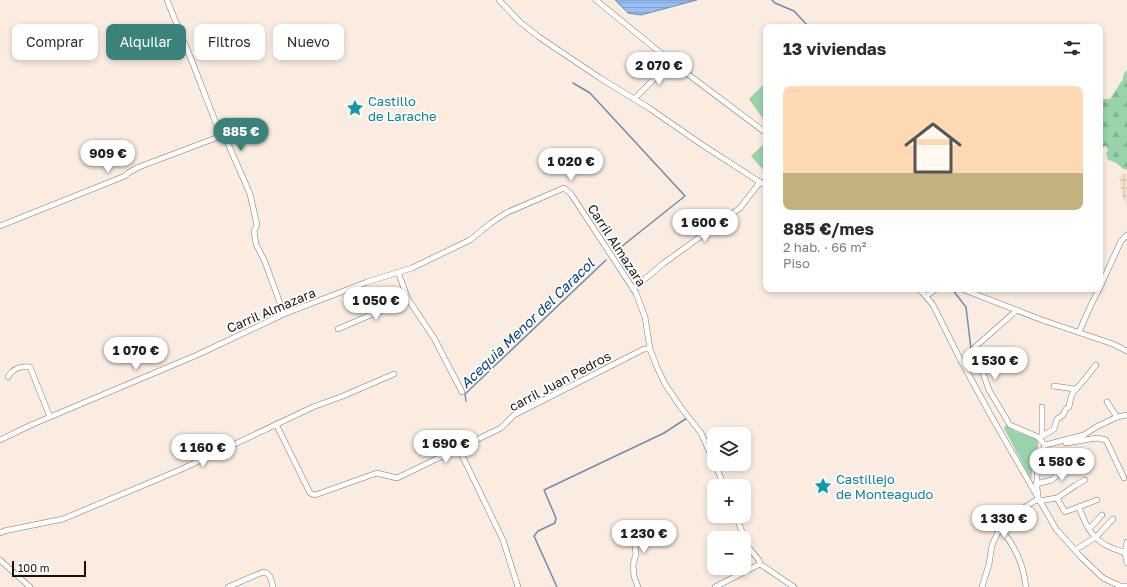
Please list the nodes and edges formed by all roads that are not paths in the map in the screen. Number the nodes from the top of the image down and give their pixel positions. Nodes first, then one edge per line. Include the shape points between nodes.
1 (167, 0) edge
2 (499, 0) edge
3 (596, 0) edge
4 (671, 62) junction
5 (634, 99) junction
6 (763, 131) edge
7 (221, 136) junction
8 (763, 182) edge
9 (763, 184) edge
10 (0, 226) edge
11 (1127, 235) edge
12 (398, 272) junction
13 (1103, 282) edge
14 (634, 289) junction
15 (921, 292) edge
16 (932, 292) edge
17 (970, 292) edge
18 (1098, 292) edge
19 (926, 296) junction
20 (408, 299) junction
21 (1017, 310) junction
22 (284, 314) junction
23 (338, 329) dead end
24 (1080, 332) junction
25 (650, 349) junction
26 (1127, 351) edge
27 (1096, 365) dead end
28 (394, 374) dead end
29 (8, 377) dead end
30 (1054, 386) dead end
31 (1074, 389) junction
32 (462, 392) dead end
33 (1107, 402) dead end
34 (1042, 406) dead end
35 (1127, 415) edge
36 (50, 417) junction
37 (1117, 418) junction
38 (276, 424) junction
39 (1040, 437) junction
40 (0, 440) edge
41 (1057, 442) junction
42 (1045, 445) junction
43 (707, 447) edge
44 (459, 449) junction
45 (1074, 458) dead end
46 (1124, 478) dead end
47 (1085, 480) dead end
48 (1036, 484) junction
49 (1056, 498) junction
50 (1039, 500) junction
51 (1097, 500) dead end
52 (1079, 507) junction
53 (1102, 515) dead end
54 (1113, 519) dead end
55 (739, 523) edge
56 (1000, 528) junction
57 (626, 529) dead end
58 (1090, 530) junction
59 (0, 533) edge
60 (1096, 537) junction
61 (1127, 542) edge
62 (1075, 550) junction
63 (1125, 553) junction
64 (0, 560) edge
65 (1127, 563) edge
66 (760, 564) junction
67 (1127, 586) edge
68 (30, 587) edge
69 (228, 587) edge
70 (273, 587) edge
71 (518, 587) edge
72 (638, 587) edge
73 (715, 587) edge
74 (794, 587) edge
75 (982, 587) edge
76 (1026, 587) edge

1 - 7 street
2 - 5 street via 539,37
3 - 4 street
4 - 5 street
4 - 6 street
5 - 8 street
7 - 10 street via 139,167 125,176
7 - 22 street via 226,139 250,194 257,225 254,231 256,244
9 - 14 street via 740,208 664,263
11 - 13 street
12 - 14 street, Carril Almazara via 412,268 470,240 506,213 564,188 571,194
12 - 20 street
12 - 22 street, Carril Almazara
14 - 25 street, Carril Almazara via 645,317
15 - 19 street
16 - 19 street
17 - 21 street
18 - 24 street
19 - 50 street via 934,305 959,357
20 - 23 street
20 - 32 street via 434,338
21 - 24 street
21 - 39 street via 974,348 989,390 1010,425
22 - 36 street, Carril Almazara via 197,355
24 - 26 street
25 - 43 street, Carril Almazara via 665,384 701,433
25 - 44 street, carril Juan Pedros via 644,349 514,415 501,428
27 - 31 street
28 - 38 street via 313,406
29 - 36 street via 10,372 19,366 30,367
30 - 31 street
31 - 39 street via 1069,407 1054,428
33 - 37 street
34 - 39 street
35 - 37 street
36 - 40 street, Carril Almazara
37 - 41 street via 1084,435
38 - 44 street, carril Juan Pedros via 310,493 315,495 377,472 397,478
38 - 59 street via 63,519
39 - 42 street
41 - 42 street
41 - 46 street via 1104,439 1108,442
42 - 48 street via 1038,463
44 - 71 street via 502,540
45 - 48 street via 1052,480
47 - 49 street
48 - 50 street
49 - 50 street
49 - 52 street via 1065,512
50 - 56 street via 1010,517
50 - 62 street via 1056,529
51 - 52 street
52 - 58 street
53 - 58 street
54 - 60 street
55 - 66 street via 748,547
56 - 75 street via 992,545
56 - 76 street via 1018,554
57 - 72 street via 635,546 633,565
58 - 60 street
60 - 62 street
60 - 63 street via 1103,544
61 - 63 street
62 - 67 street via 1104,578 1120,586
63 - 65 street
64 - 68 street
66 - 73 street
66 - 74 street
69 - 70 street via 263,572 270,575

